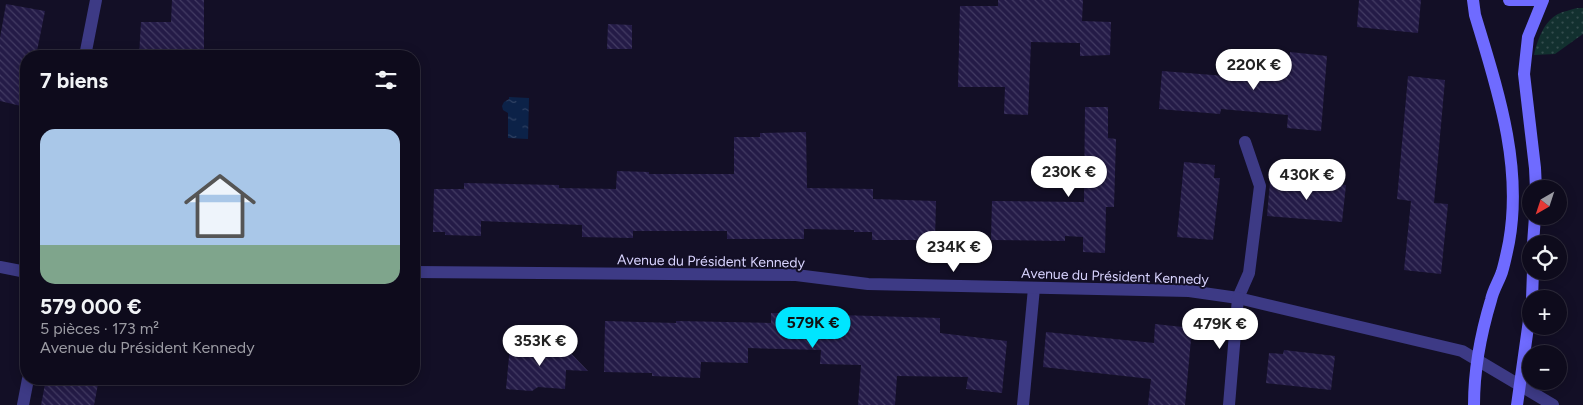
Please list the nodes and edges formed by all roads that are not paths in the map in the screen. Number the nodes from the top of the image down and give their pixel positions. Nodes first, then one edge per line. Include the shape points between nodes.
1 (96, 0) edge
2 (1473, 0) edge
3 (1509, 0) edge
4 (1535, 0) edge
5 (1543, 0) edge
6 (86, 50) edge
7 (1245, 142) dead end
8 (1536, 180) edge
9 (0, 267) edge
10 (20, 271) edge
11 (420, 272) edge
12 (1034, 288) junction
13 (1238, 298) junction
14 (1527, 335) edge
15 (1477, 360) junction
16 (27, 385) edge
17 (1520, 385) junction
18 (23, 405) edge
19 (1023, 405) edge
20 (1228, 405) edge
21 (1474, 405) edge
22 (1517, 405) edge
23 (1553, 405) edge

1 - 6 street
2 - 15 street via 1506,125 1513,204 1509,242
3 - 4 street
5 - 8 street via 1528,37 1524,74
7 - 13 street via 1260,186 1249,273
9 - 10 street
11 - 12 street, Avenue du Président Kennedy via 796,275 868,284
12 - 13 street, Avenue du Président Kennedy via 1190,292
12 - 19 street
13 - 15 street, Avenue du Président Kennedy via 1462,352
13 - 20 street
14 - 17 street
15 - 17 street, Avenue du Président Kennedy
15 - 21 street
16 - 18 street
17 - 22 street
17 - 23 street, Avenue du Président Kennedy

